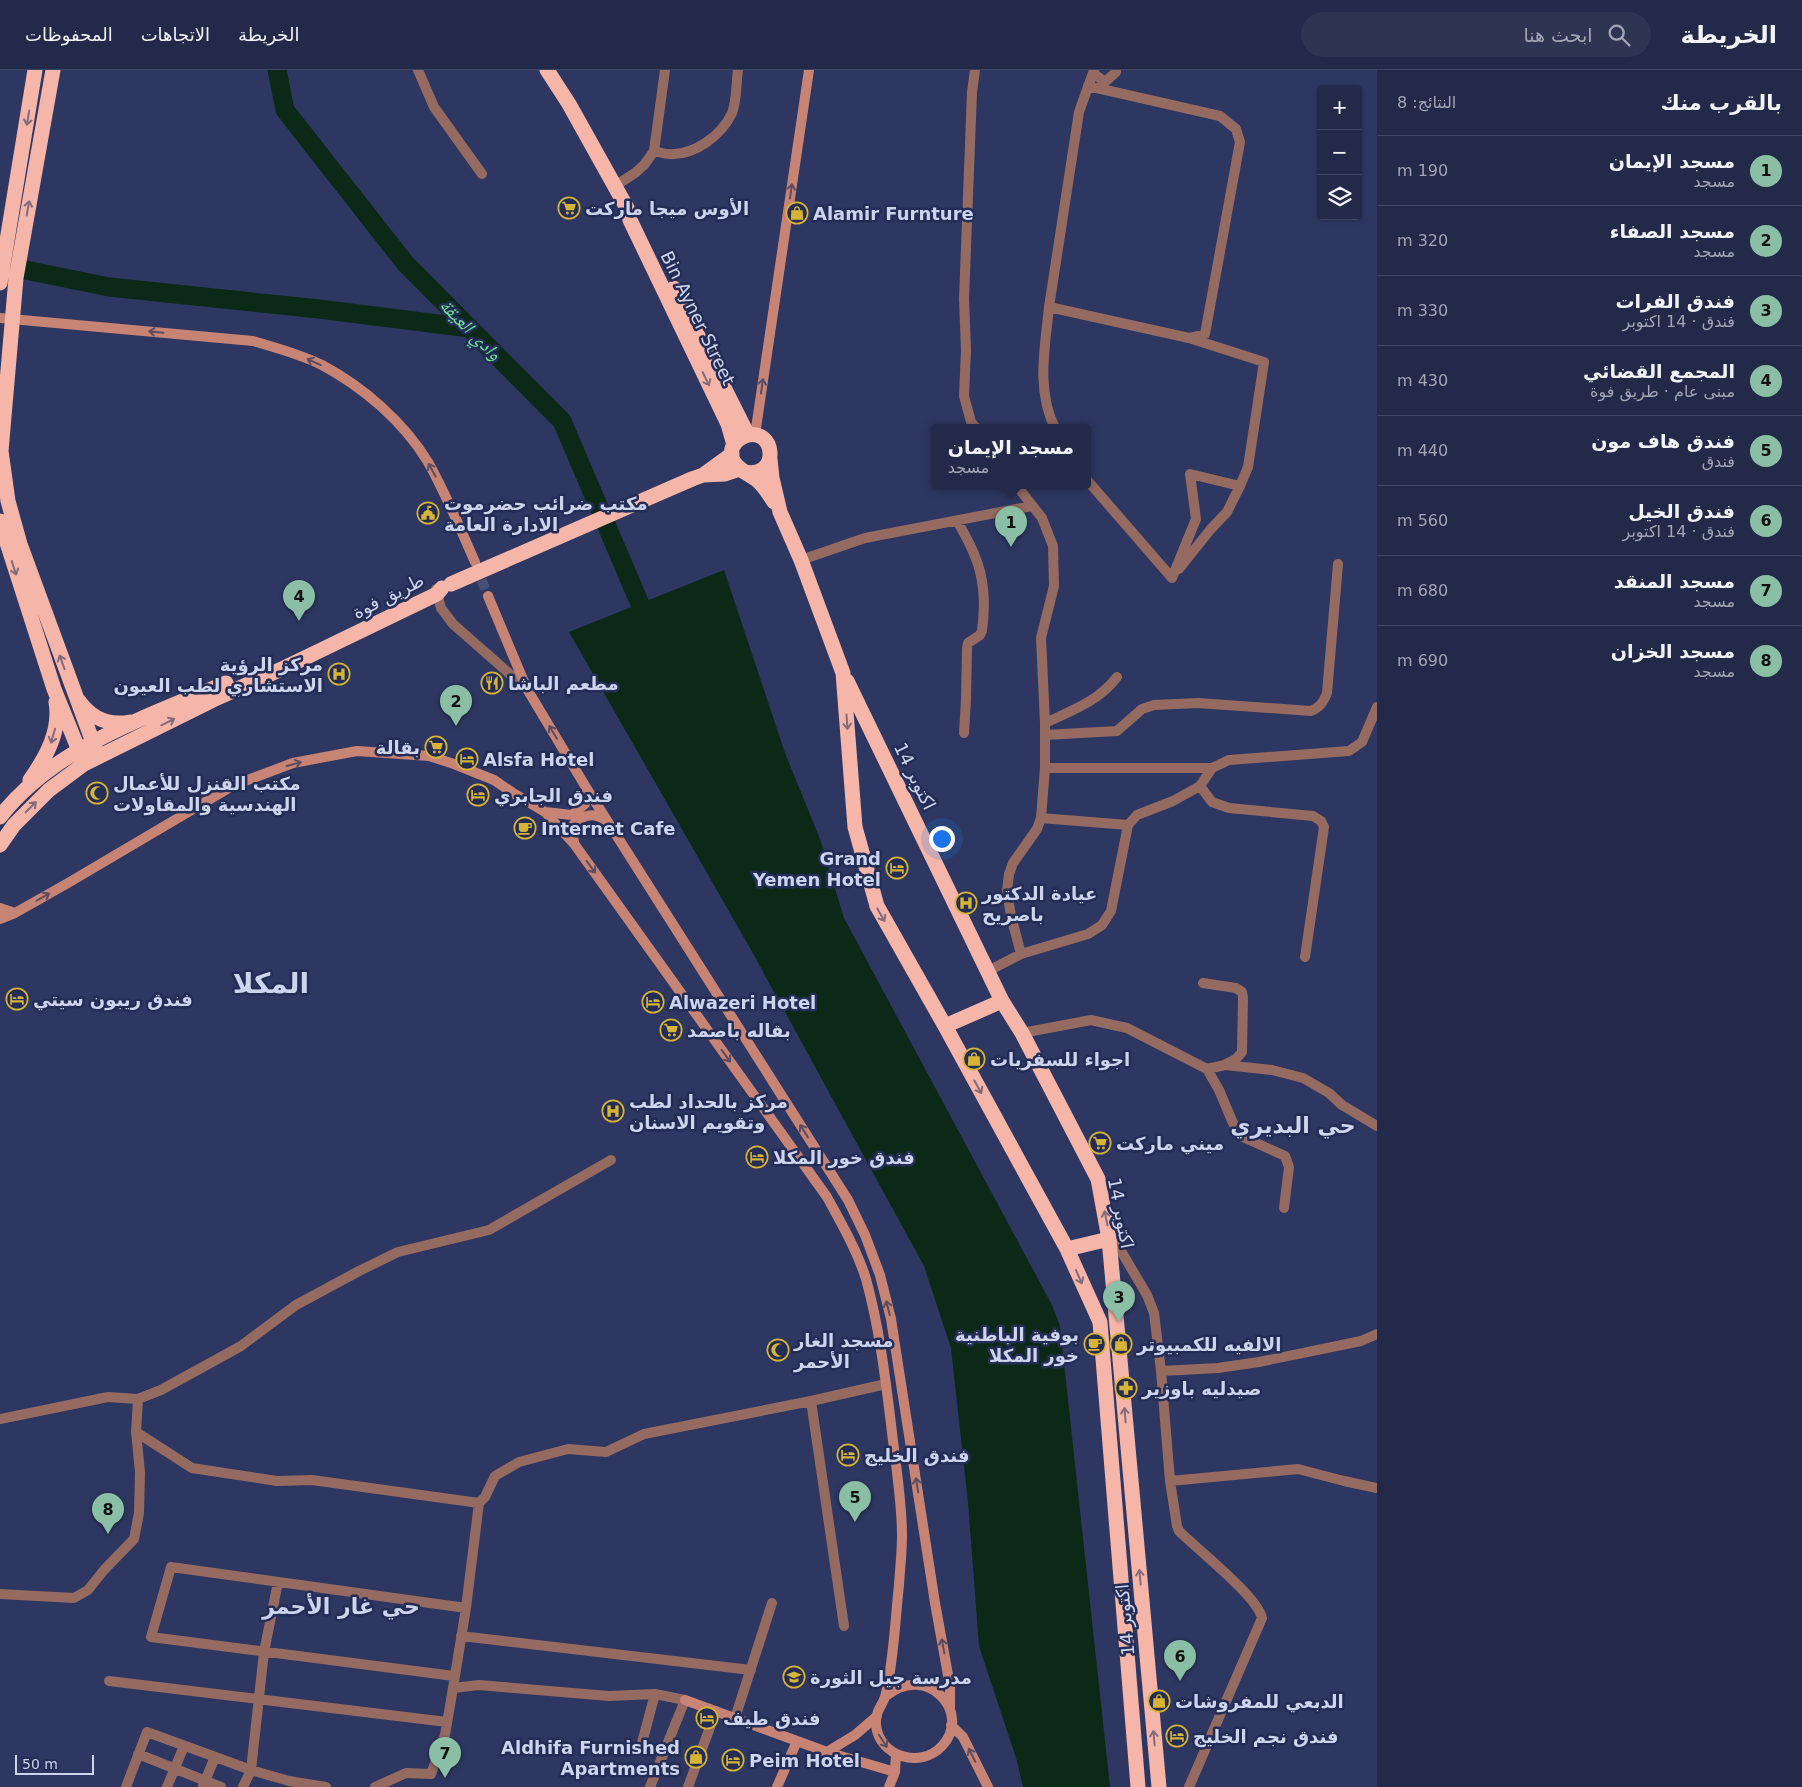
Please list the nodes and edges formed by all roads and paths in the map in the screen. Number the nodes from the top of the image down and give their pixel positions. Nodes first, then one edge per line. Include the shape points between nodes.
1 (35, 70) edge
2 (53, 70) edge
3 (418, 70) edge
4 (547, 70) edge
5 (665, 70) edge
6 (738, 70) edge
7 (809, 70) edge
8 (975, 70) edge
9 (1116, 70) edge
10 (1093, 71) edge
11 (1088, 86) junction
12 (654, 151) junction
13 (482, 174) dead end
14 (615, 186) junction
15 (627, 208) junction
16 (13, 254) junction
17 (6, 280) edge
18 (1049, 307) junction
19 (6, 318) edge
20 (5, 338) edge
21 (1189, 338) junction
22 (973, 424) edge
23 (1054, 424) edge
24 (752, 435) junction
25 (733, 449) junction
26 (770, 459) junction
27 (742, 471) junction
28 (697, 477) junction
29 (1091, 485) edge
30 (1240, 486) junction
31 (1020, 489) edge
32 (1032, 506) junction
33 (780, 512) junction
34 (0, 521) edge
35 (957, 521) junction
36 (801, 560) junction
37 (475, 562) tunnel mouth
38 (1338, 564) dead end
39 (1172, 578) junction
40 (441, 588) junction
41 (488, 596) tunnel mouth
42 (843, 673) junction
43 (1117, 677) dead end
44 (54, 689) junction
45 (527, 690) junction
46 (72, 691) junction
47 (1377, 707) edge
48 (139, 721) junction
49 (1045, 723) junction
50 (964, 733) dead end
51 (1045, 735) junction
52 (88, 753) junction
53 (1045, 768) junction
54 (1212, 768) junction
55 (1200, 786) junction
56 (587, 789) junction
57 (24, 790) junction
58 (545, 812) junction
59 (0, 817) edge
60 (1040, 818) junction
61 (609, 823) junction
62 (1128, 825) junction
63 (0, 845) edge
64 (575, 845) junction
65 (0, 908) edge
66 (15, 913) junction
67 (0, 919) edge
68 (1021, 954) junction
69 (1305, 957) dead end
70 (988, 971) junction
71 (1203, 983) dead end
72 (1002, 1001) junction
73 (945, 1026) junction
74 (1022, 1033) junction
75 (1225, 1065) junction
76 (1207, 1069) junction
77 (1377, 1126) edge
78 (611, 1160) dead end
79 (1284, 1208) dead end
80 (1110, 1239) junction
81 (1067, 1249) junction
82 (1377, 1334) edge
83 (1161, 1371) junction
84 (886, 1384) junction
85 (138, 1399) junction
86 (811, 1401) junction
87 (0, 1419) edge
88 (136, 1432) junction
89 (1170, 1481) junction
90 (1377, 1488) edge
91 (480, 1503) junction
92 (278, 1582) junction
93 (0, 1594) edge
94 (772, 1603) dead end
95 (466, 1608) junction
96 (844, 1626) dead end
97 (461, 1636) junction
98 (264, 1652) junction
99 (751, 1670) junction
100 (454, 1676) junction
101 (109, 1680) dead end
102 (453, 1688) junction
103 (655, 1694) junction
104 (886, 1696) junction
105 (259, 1699) junction
106 (685, 1700) junction
107 (716, 1711) junction
108 (950, 1711) junction
109 (876, 1716) junction
110 (736, 1718) junction
111 (447, 1722) junction
112 (951, 1725) junction
113 (797, 1741) junction
114 (184, 1746) junction
115 (640, 1750) dead end
116 (827, 1752) junction
117 (138, 1754) junction
118 (896, 1754) junction
119 (215, 1757) junction
120 (176, 1769) junction
121 (251, 1770) junction
122 (895, 1772) junction
123 (204, 1784) edge
124 (287, 1784) edge
125 (126, 1787) edge
126 (167, 1787) edge
127 (221, 1787) edge
128 (243, 1787) edge
129 (326, 1787) edge
130 (375, 1787) edge
131 (650, 1787) edge
132 (688, 1787) edge
133 (777, 1787) edge
134 (889, 1787) edge
135 (988, 1787) edge
136 (1138, 1787) edge
137 (1159, 1787) edge
138 (1189, 1787) edge

1 -> 16 highway
16 -> 2 highway
3 - 13 street via 434,107
4 - 14 highway, Bin Ayner Street
5 - 12 street
6 - 12 street via 732,112 724,126 708,141 686,152 669,154
24 -> 7 main road
8 - 22 street via 964,299 964,396
9 - 10 street via 1104,82
10 - 11 street
11 - 18 street via 1080,112
11 - 21 street via 1220,116 1236,129 1240,142 1205,334
12 - 14 street via 635,174
14 - 15 highway, Bin Ayner Street
15 - 24 highway, Bin Ayner Street via 638,216 724,389
15 -> 25 highway, Bin Ayner Street via 728,424
16 - 17 highway
17 - 19 highway
18 - 21 street
18 - 23 street via 1043,374 1045,398
19 - 20 highway
37 -> 19 main road via 444,492 405,431 352,383 321,365 288,351 253,342
46 -> 20 highway via 8,501 1,451
21 - 30 street via 1264,362 1248,467
24 - 25 highway via 737,440
24 - 26 highway via 766,441
25 - 27 highway via 734,464
25 - 28 highway
26 - 27 highway via 757,472
26 - 33 highway
27 - 28 highway
27 - 33 highway via 766,489
28 - 40 highway, bridge
29 - 39 street
30 - 39 street via 1227,512
30 - 39 street via 1190,474 1196,519
31 - 32 street
32 - 35 street
32 - 49 street via 1042,518 1053,546 1054,586 1041,638
33 - 36 highway
34 -> 44 highway
35 - 36 street via 865,538
35 - 50 street via 975,553 984,590 982,631 968,643 967,649
36 - 42 highway
38 - 51 street via 1327,693 1319,708 1310,711 1198,703 1154,705 1142,709 1117,731
40 - 45 street via 441,608 453,624
40 - 48 highway, طريق فوة
52 -> 40 highway, طريق فوة
41 - 45 main road
42 - 70 highway, 14 اكتوبر
42 -> 73 highway via 855,826 877,906
43 - 49 street via 1096,698
44 - 52 highway
44 -> 57 highway via 58,714 53,738 44,761
56 -> 45 main road
46 - 48 highway via 96,718 117,724
46 - 52 highway
47 - 54 street via 1362,742 1349,751 1229,760
48 - 52 highway, طريق فوة
49 - 51 street
51 - 53 street
52 - 57 highway, طريق فوة
63 -> 52 highway, طريق فوة via 14,825
53 - 54 street
53 - 60 street
54 - 55 street
55 - 62 street via 1137,815
55 - 69 street via 1212,802 1229,808 1313,816 1321,822 1324,827
56 - 58 main road via 585,804 572,815
56 - 61 main road
57 - 59 highway, طريق فوة
58 - 64 main road
66 -> 58 main road via 234,785 293,763 357,751 430,756 494,780
60 - 62 street
60 - 68 street via 1037,829 1009,874 1007,891
61 - 64 main road via 596,815 574,822 570,829
108 -> 61 main road via 950,1686 891,1319 880,1275 865,1235 848,1200
62 - 68 street via 1111,911 1102,925 1088,934
64 -> 84 main road via 827,1197 849,1238 865,1278
65 - 66 main road
66 - 67 main road
68 - 70 street
70 - 72 highway, 14 اكتوبر
71 - 75 street via 1236,988 1244,998 1242,1052
72 - 73 highway
72 - 74 highway, 14 اكتوبر
73 -> 81 highway
74 - 76 street via 1099,1021 1127,1028
80 -> 74 highway, 14 اكتوبر via 1098,1179
75 - 76 street
75 - 77 street via 1272,1070 1303,1078
76 - 79 street via 1243,1137 1285,1156 1289,1167
78 - 85 street via 489,1230 398,1252 359,1270 296,1305 241,1346 161,1390
80 - 81 highway
80 - 83 street via 1121,1251 1154,1313
137 -> 80 highway, 14 اكتوبر
81 -> 136 highway via 1100,1322
82 - 83 street via 1361,1341 1259,1362
83 - 89 street
84 - 86 street
84 - 104 main road via 902,1537
85 - 87 street via 108,1397
85 - 88 street
86 - 91 street via 644,1434 606,1452 568,1449 519,1462 495,1476
86 - 96 street
88 - 91 street via 192,1468 277,1481 312,1480
88 - 93 street via 140,1472 139,1513 134,1539 88,1590 74,1598
89 - 90 street via 1298,1469
89 - 138 street via 1180,1531 1248,1596 1262,1618
91 - 95 street
92 - 95 street
92 - 98 street
92 - 98 street via 172,1567 151,1637
94 - 99 street
95 - 97 street
97 - 99 street
97 - 100 street
98 - 100 street
98 - 105 street
99 - 110 street
100 - 102 street
101 - 105 street
102 - 103 street via 479,1685 609,1696
102 - 111 street
103 - 106 street
103 - 115 street
104 - 108 main road via 903,1686 923,1685 940,1694
104 - 109 main road
105 - 111 street
105 - 121 street
106 - 107 main road
106 - 131 street
107 - 110 main road
107 - 132 street
108 - 112 main road
109 - 116 main road via 855,1735
109 -> 118 main road via 881,1740
110 - 113 main road
111 - 130 street via 431,1774 406,1773
112 - 118 main road via 942,1746 934,1753 912,1759
135 -> 112 main road via 963,1737
113 - 116 main road
113 - 133 main road
114 - 117 street via 147,1732
114 - 119 street
114 - 120 street
116 - 122 main road
117 - 120 street
117 - 125 street
118 - 122 main road
119 - 121 street
119 - 123 street
120 - 123 street
120 - 126 street
121 - 124 street
121 - 128 street
122 - 134 main road
123 - 127 street
124 - 129 street

